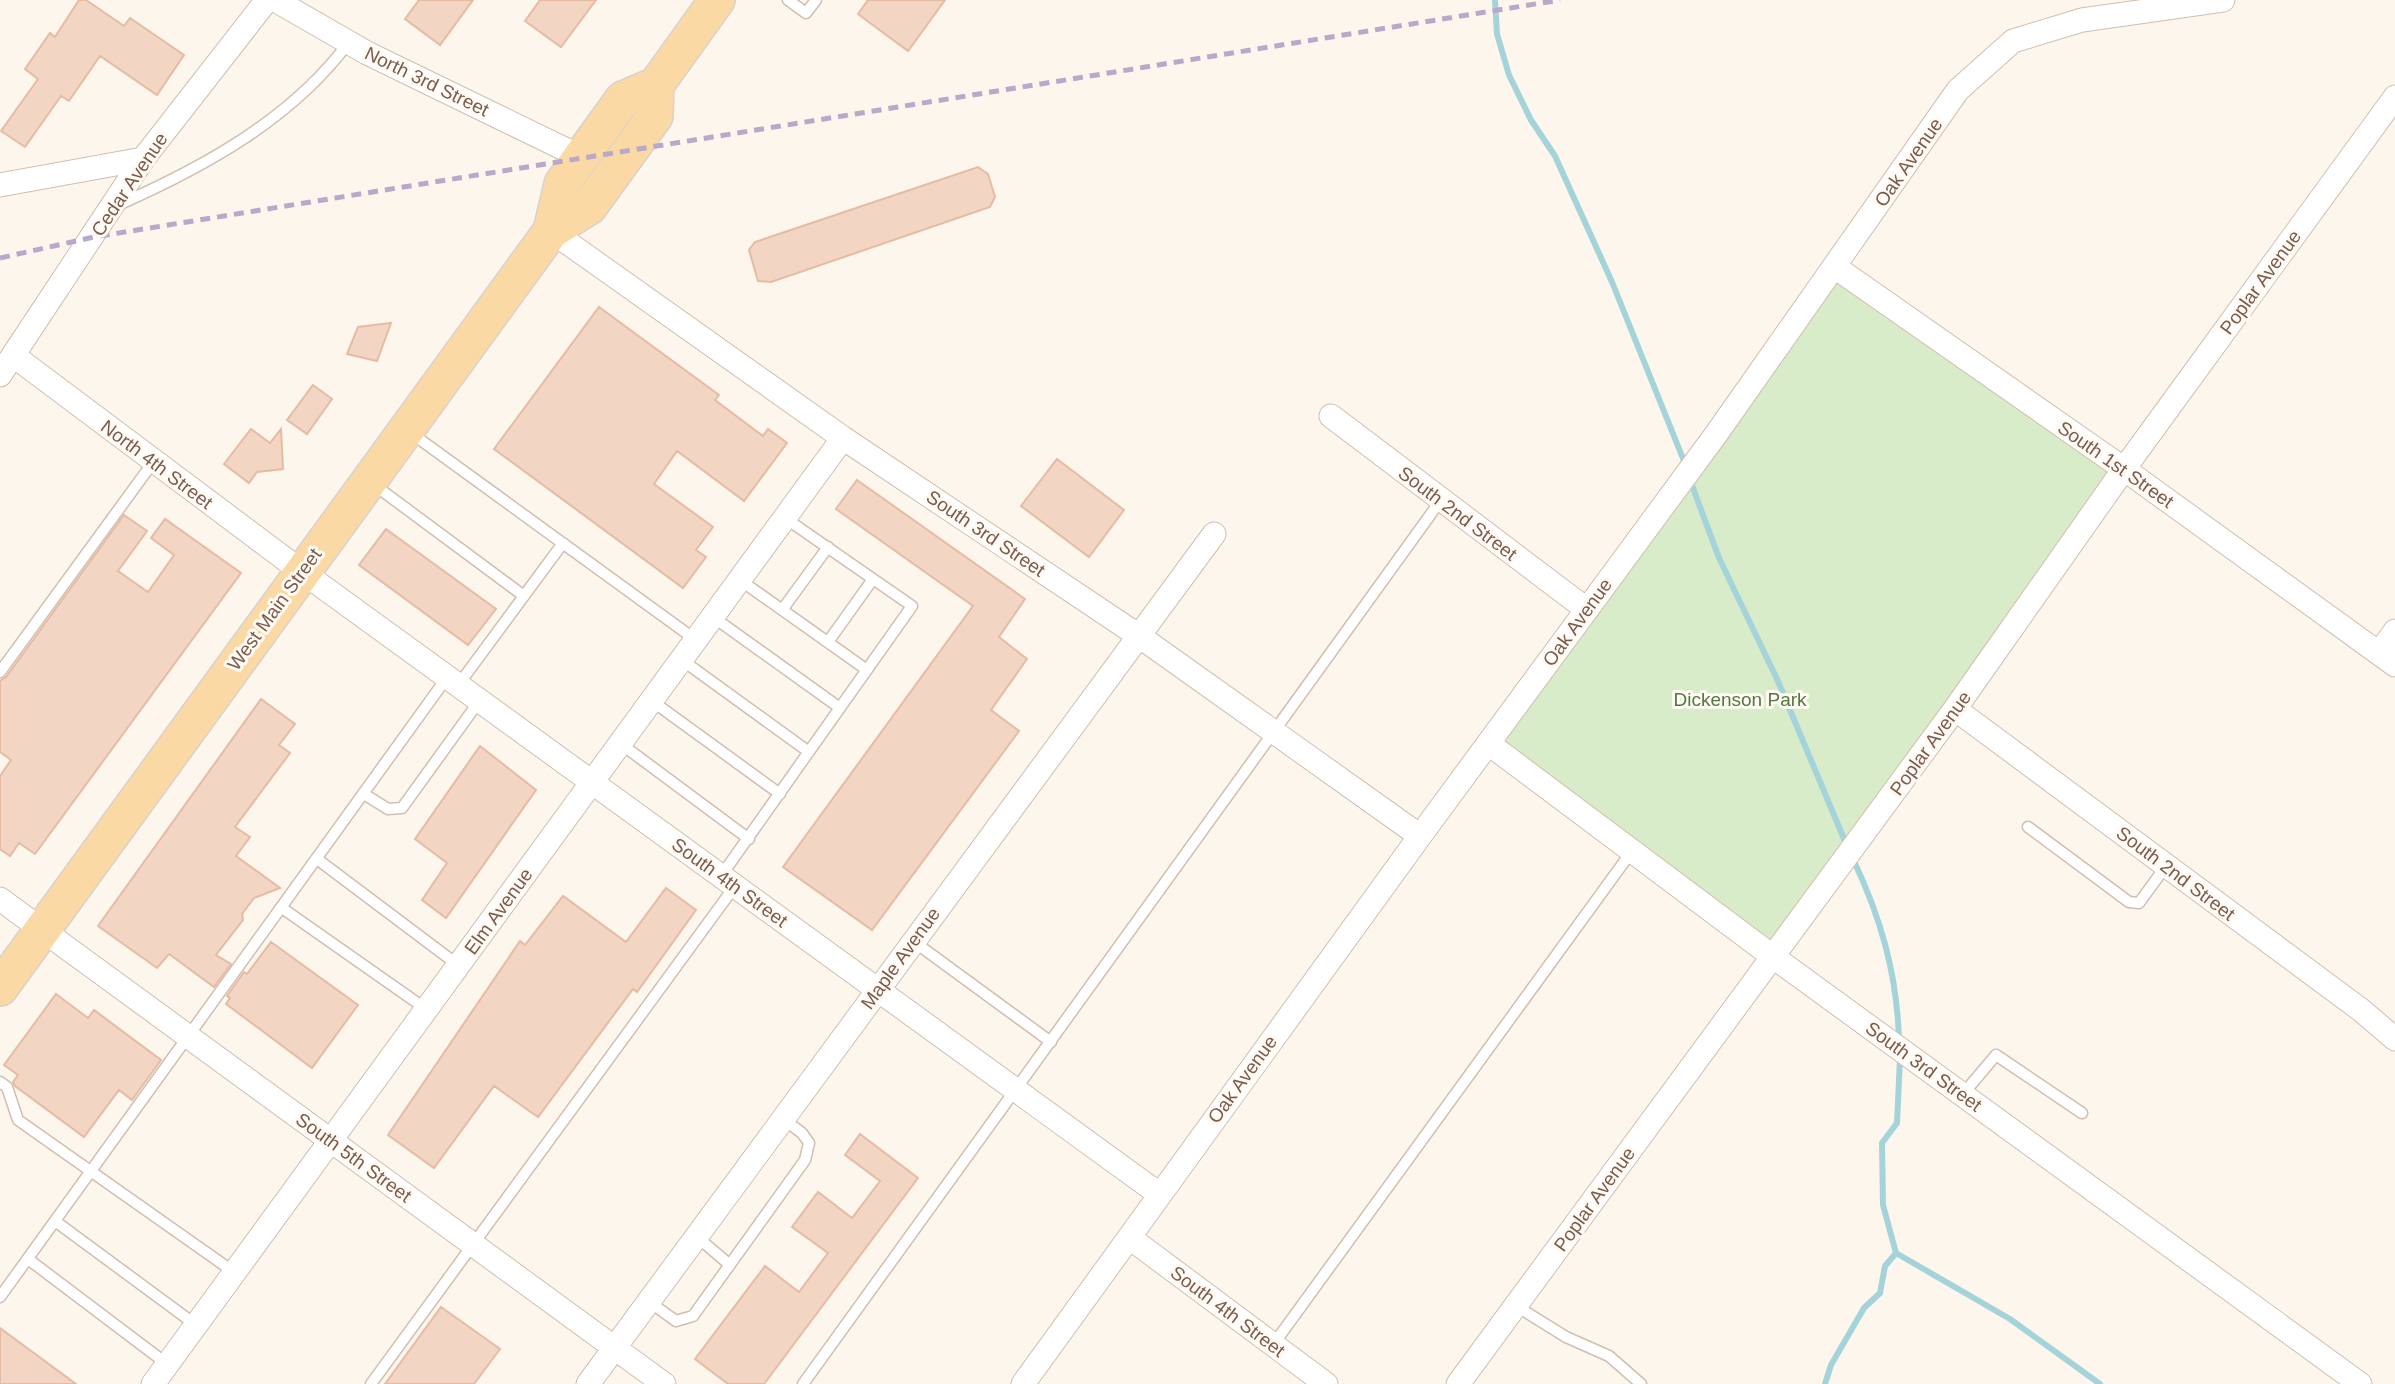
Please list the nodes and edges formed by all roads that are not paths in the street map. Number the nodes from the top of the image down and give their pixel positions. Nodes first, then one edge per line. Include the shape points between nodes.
1 (267, 0) edge
2 (275, 0) edge
3 (717, 0) edge
4 (788, 0) edge
5 (816, 0) edge
6 (2223, 0) edge
7 (349, 42) junction
8 (656, 85) junction
9 (2395, 97) edge
10 (581, 157) junction
11 (143, 159) junction
12 (0, 185) edge
13 (112, 207) junction
14 (551, 231) junction
15 (1835, 267) junction
16 (7, 365) edge
17 (1331, 416) dead end
18 (405, 430) junction
19 (843, 438) junction
20 (154, 461) junction
21 (2124, 469) junction
22 (368, 481) junction
23 (1441, 500) junction
24 (785, 518) junction
25 (1214, 534) dead end
26 (563, 543) junction
27 (828, 547) junction
28 (301, 571) junction
29 (873, 579) junction
30 (740, 580) junction
31 (524, 596) junction
32 (1586, 609) junction
33 (782, 610) junction
34 (713, 617) junction
35 (2395, 632) edge
36 (1139, 636) junction
37 (696, 640) junction
38 (828, 642) junction
39 (2387, 659) edge
40 (682, 660) junction
41 (867, 670) junction
42 (0, 672) edge
43 (453, 680) junction
44 (481, 700) junction
45 (652, 701) junction
46 (840, 708) junction
47 (1955, 709) junction
48 (1274, 733) junction
49 (621, 744) junction
50 (1489, 744) junction
51 (809, 752) junction
52 (593, 781) junction
53 (364, 794) junction
54 (780, 794) junction
55 (2028, 827) dead end
56 (1420, 836) junction
57 (748, 839) junction
58 (1632, 851) junction
59 (317, 859) junction
60 (2166, 866) junction
61 (728, 881) junction
62 (0, 899) edge
63 (282, 908) junction
64 (43, 930) junction
65 (913, 941) junction
66 (1772, 956) junction
67 (458, 965) junction
68 (0, 988) edge
69 (876, 990) junction
70 (426, 1009) junction
71 (189, 1037) junction
72 (2395, 1039) edge
73 (1051, 1042) junction
74 (0, 1082) edge
75 (1956, 1089) junction
76 (1016, 1091) junction
77 (2082, 1113) dead end
78 (782, 1119) junction
79 (330, 1140) junction
80 (91, 1171) junction
81 (1159, 1194) junction
82 (55, 1221) junction
83 (696, 1236) junction
84 (1130, 1238) junction
85 (473, 1245) junction
86 (28, 1259) junction
87 (730, 1265) junction
88 (234, 1272) junction
89 (0, 1297) edge
90 (649, 1301) junction
91 (1516, 1306) junction
92 (195, 1325) junction
93 (1273, 1345) junction
94 (614, 1348) junction
95 (167, 1364) junction
96 (153, 1384) edge
97 (371, 1384) edge
98 (588, 1384) edge
99 (664, 1384) edge
100 (803, 1384) edge
101 (1023, 1384) edge
102 (1326, 1384) edge
103 (1458, 1384) edge
104 (1641, 1384) edge
105 (2360, 1384) edge

1 - 11 street, Cedar Avenue
2 - 7 street, North 3rd Street
3 - 8 main road
4 - 5 lane via 806,13
6 - 15 street, Oak Avenue via 2082,20 2013,41 1958,90
7 - 10 street, North 3rd Street
7 - 13 lane via 313,84 230,149
8 - 10 main road, West Main Street via 623,99
8 - 14 main road, West Main Street via 655,116 589,207
9 - 21 street, Poplar Avenue
10 - 14 main road, West Main Street via 562,184
11 - 12 street
11 - 13 street, Cedar Avenue
13 - 16 street, Cedar Avenue
14 - 18 main road, West Main Street
14 - 19 street, South 3rd Street
15 - 21 street, South 1st Street
15 - 32 street, Oak Avenue
16 - 20 street, North 4th Street
17 - 23 street, South 2nd Street
18 - 22 main road, West Main Street
18 - 26 lane
19 - 24 street, Elm Avenue
19 - 36 street, South 3rd Street
20 - 28 street, North 4th Street
20 - 42 lane
21 - 39 street, South 1st Street
21 - 47 street, Poplar Avenue
22 - 28 main road, West Main Street
22 - 31 lane
23 - 32 street, South 2nd Street
23 - 48 lane
24 - 27 lane
24 - 30 street, Elm Avenue
25 - 36 street, Maple Avenue
26 - 31 lane
26 - 37 lane
27 - 29 lane
27 - 33 lane
28 - 43 street, South 4th Street
28 - 64 main road, West Main Street
29 - 38 lane
29 - 41 lane via 912,606
30 - 33 lane
30 - 34 street, Elm Avenue
31 - 43 lane
32 - 50 street, Oak Avenue
33 - 38 lane
34 - 37 street, Elm Avenue
34 - 46 lane
35 - 39 street
36 - 48 street, South 3rd Street
36 - 65 street, Maple Avenue
37 - 40 street, Elm Avenue
38 - 41 lane
40 - 45 street, Elm Avenue
40 - 51 lane
41 - 46 lane
43 - 44 street, South 4th Street
43 - 53 lane
44 - 52 street, South 4th Street
44 - 53 lane via 402,808 388,809
45 - 49 street, Elm Avenue
45 - 54 lane
46 - 51 lane
47 - 60 street, South 2nd Street
47 - 66 street, Poplar Avenue
48 - 56 street, South 3rd Street
48 - 73 lane
49 - 52 street, Elm Avenue
49 - 57 lane
50 - 56 street, Oak Avenue
50 - 58 street, South 3rd Street
51 - 54 lane
52 - 61 street, South 4th Street
52 - 67 street, Elm Avenue
53 - 59 lane
54 - 57 lane
55 - 60 lane via 2129,902 2139,903
56 - 81 street, Oak Avenue
57 - 61 lane
58 - 66 street, South 3rd Street
58 - 93 lane
59 - 63 lane
59 - 67 lane
60 - 72 street, South 2nd Street
61 - 69 street, South 4th Street
61 - 85 lane
62 - 64 street, South 5th Street
63 - 70 lane
63 - 71 lane
64 - 68 main road, West Main Street
64 - 71 street, South 5th Street
65 - 69 street, Maple Avenue
65 - 73 lane
66 - 75 street, South 3rd Street
66 - 91 street, Poplar Avenue
67 - 70 street, Elm Avenue
69 - 76 street, South 4th Street
69 - 78 street, Maple Avenue
70 - 79 street, Elm Avenue
71 - 79 street, South 5th Street
71 - 80 lane
73 - 76 lane
74 - 80 lane via 7,1087 18,1120
75 - 77 lane via 1996,1055
75 - 105 street, South 3rd Street
76 - 81 street, South 4th Street
76 - 100 lane
78 - 83 street, Maple Avenue
78 - 87 lane via 809,1143 805,1160
79 - 85 street, South 5th Street
79 - 88 street, Elm Avenue
80 - 82 lane
80 - 88 lane
81 - 84 street, Oak Avenue
82 - 86 lane
82 - 92 lane
83 - 87 lane
83 - 90 street, Maple Avenue
84 - 93 street, South 4th Street
84 - 101 street, Oak Avenue
85 - 94 street, South 5th Street
85 - 97 lane
86 - 89 lane
86 - 95 lane
87 - 90 lane via 694,1316 676,1321
88 - 92 street, Elm Avenue
90 - 94 street, Maple Avenue
91 - 103 street, Poplar Avenue
91 - 104 lane via 1566,1337 1609,1356
92 - 95 street, Elm Avenue
93 - 102 street, South 4th Street
94 - 98 street, Maple Avenue
94 - 99 street, South 5th Street
95 - 96 street, Elm Avenue

